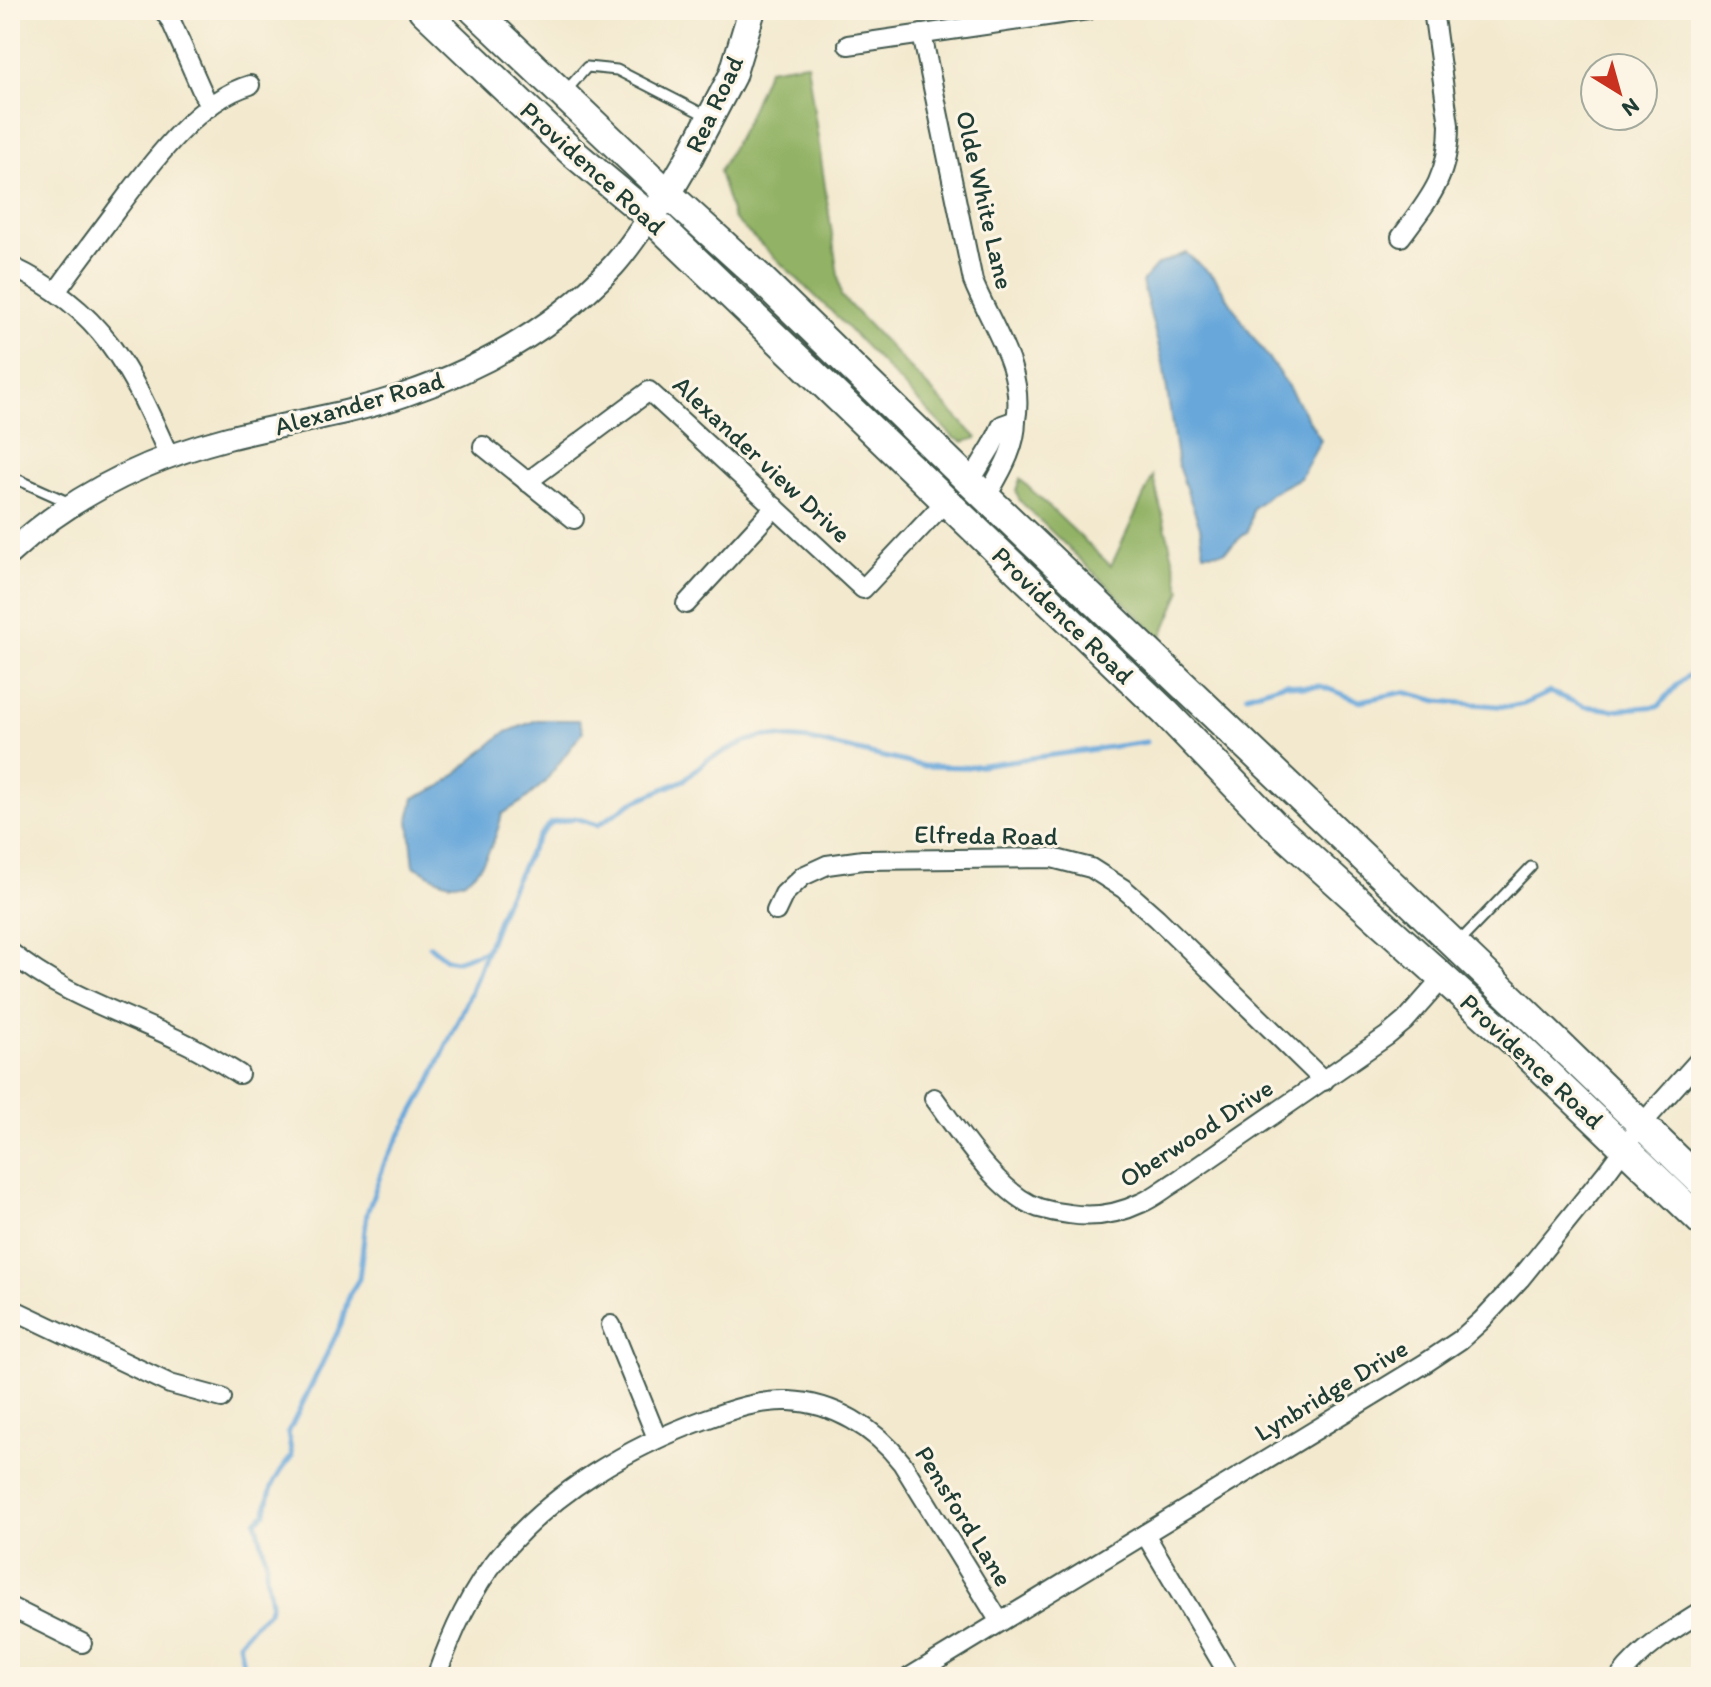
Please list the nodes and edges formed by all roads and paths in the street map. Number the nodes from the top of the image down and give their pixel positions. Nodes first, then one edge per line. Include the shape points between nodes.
1 (163, 10) edge
2 (423, 10) edge
3 (474, 10) edge
4 (752, 10) edge
5 (1088, 10) edge
6 (1433, 10) edge
7 (922, 34) junction
8 (848, 45) dead end
9 (250, 85) dead end
10 (563, 94) junction
11 (209, 107) junction
12 (711, 118) junction
13 (668, 194) junction
14 (650, 217) junction
15 (1401, 237) dead end
16 (10, 266) edge
17 (56, 292) junction
18 (483, 446) dead end
19 (169, 456) junction
20 (10, 476) edge
21 (527, 482) junction
22 (978, 490) junction
23 (945, 502) junction
24 (73, 504) junction
25 (775, 507) junction
26 (574, 519) dead end
27 (10, 553) edge
28 (686, 604) dead end
29 (1531, 867) dead end
30 (776, 911) dead end
31 (1455, 946) junction
32 (10, 952) edge
33 (1443, 978) junction
34 (1701, 1058) edge
35 (239, 1074) dead end
36 (1324, 1081) junction
37 (934, 1098) dead end
38 (1641, 1125) junction
39 (1624, 1148) junction
40 (1701, 1182) edge
41 (1701, 1221) edge
42 (10, 1308) edge
43 (611, 1325) dead end
44 (222, 1398) dead end
45 (657, 1438) junction
46 (1145, 1534) junction
47 (10, 1607) edge
48 (1701, 1612) edge
49 (1000, 1622) junction
50 (82, 1643) dead end
51 (436, 1677) edge
52 (910, 1677) edge
53 (1230, 1677) edge
54 (1620, 1677) edge

1 - 11 street
2 - 14 main road, Providence Road via 572,152
3 - 10 main road, Providence Road
4 - 12 main road, Rea Road via 732,76
5 - 7 street
6 - 15 street via 1448,150 1437,185
7 - 8 street
7 - 22 street, Olde White Lane via 973,281 1006,350 1019,405 1011,451
9 - 11 street
10 - 12 lane via 587,67 617,70
10 - 13 main road, Providence Road
11 - 17 street via 161,153
12 - 13 main road, Rea Road
13 - 14 main road, Alexander Road
13 - 22 main road, Providence Road
14 - 19 street, Alexander Road via 615,265 578,299 489,360 402,396
14 - 23 main road, Providence Road
16 - 17 street
17 - 19 street via 88,317 116,351
18 - 21 street
19 - 24 street, Alexander Road
20 - 24 lane
21 - 25 street, Alexander view Drive via 649,391
21 - 26 street
22 - 31 main road, Providence Road
23 - 25 street, Alexander view Drive via 863,589
23 - 33 main road, Providence Road via 1166,713 1276,827
24 - 27 street, Alexander Road
25 - 28 street
29 - 31 lane
30 - 36 street, Elfreda Road via 784,894 803,876 839,863 1052,858 1091,868 1157,918
31 - 38 main road, Providence Road
32 - 35 street via 51,980
33 - 36 street, Oberwood Drive via 1396,1029
33 - 39 main road, Providence Road
34 - 38 street, Lynbridge Drive
36 - 37 street, Oberwood Drive via 1143,1202 1123,1211 1081,1216 1037,1207 1018,1196 977,1155
38 - 39 street, Lynbridge Drive
38 - 40 main road, Providence Road
39 - 41 main road, Providence Road
39 - 46 street, Lynbridge Drive via 1520,1279 1460,1340
42 - 44 street via 170,1384
43 - 45 street
45 - 49 street, Pensford Lane via 734,1409 774,1401 829,1409 862,1424 902,1463
45 - 51 street, Pensford Lane via 581,1483 526,1526 473,1593
46 - 49 street, Lynbridge Drive
46 - 53 street
47 - 50 street
48 - 54 street via 1654,1643
49 - 52 street, Lynbridge Drive

